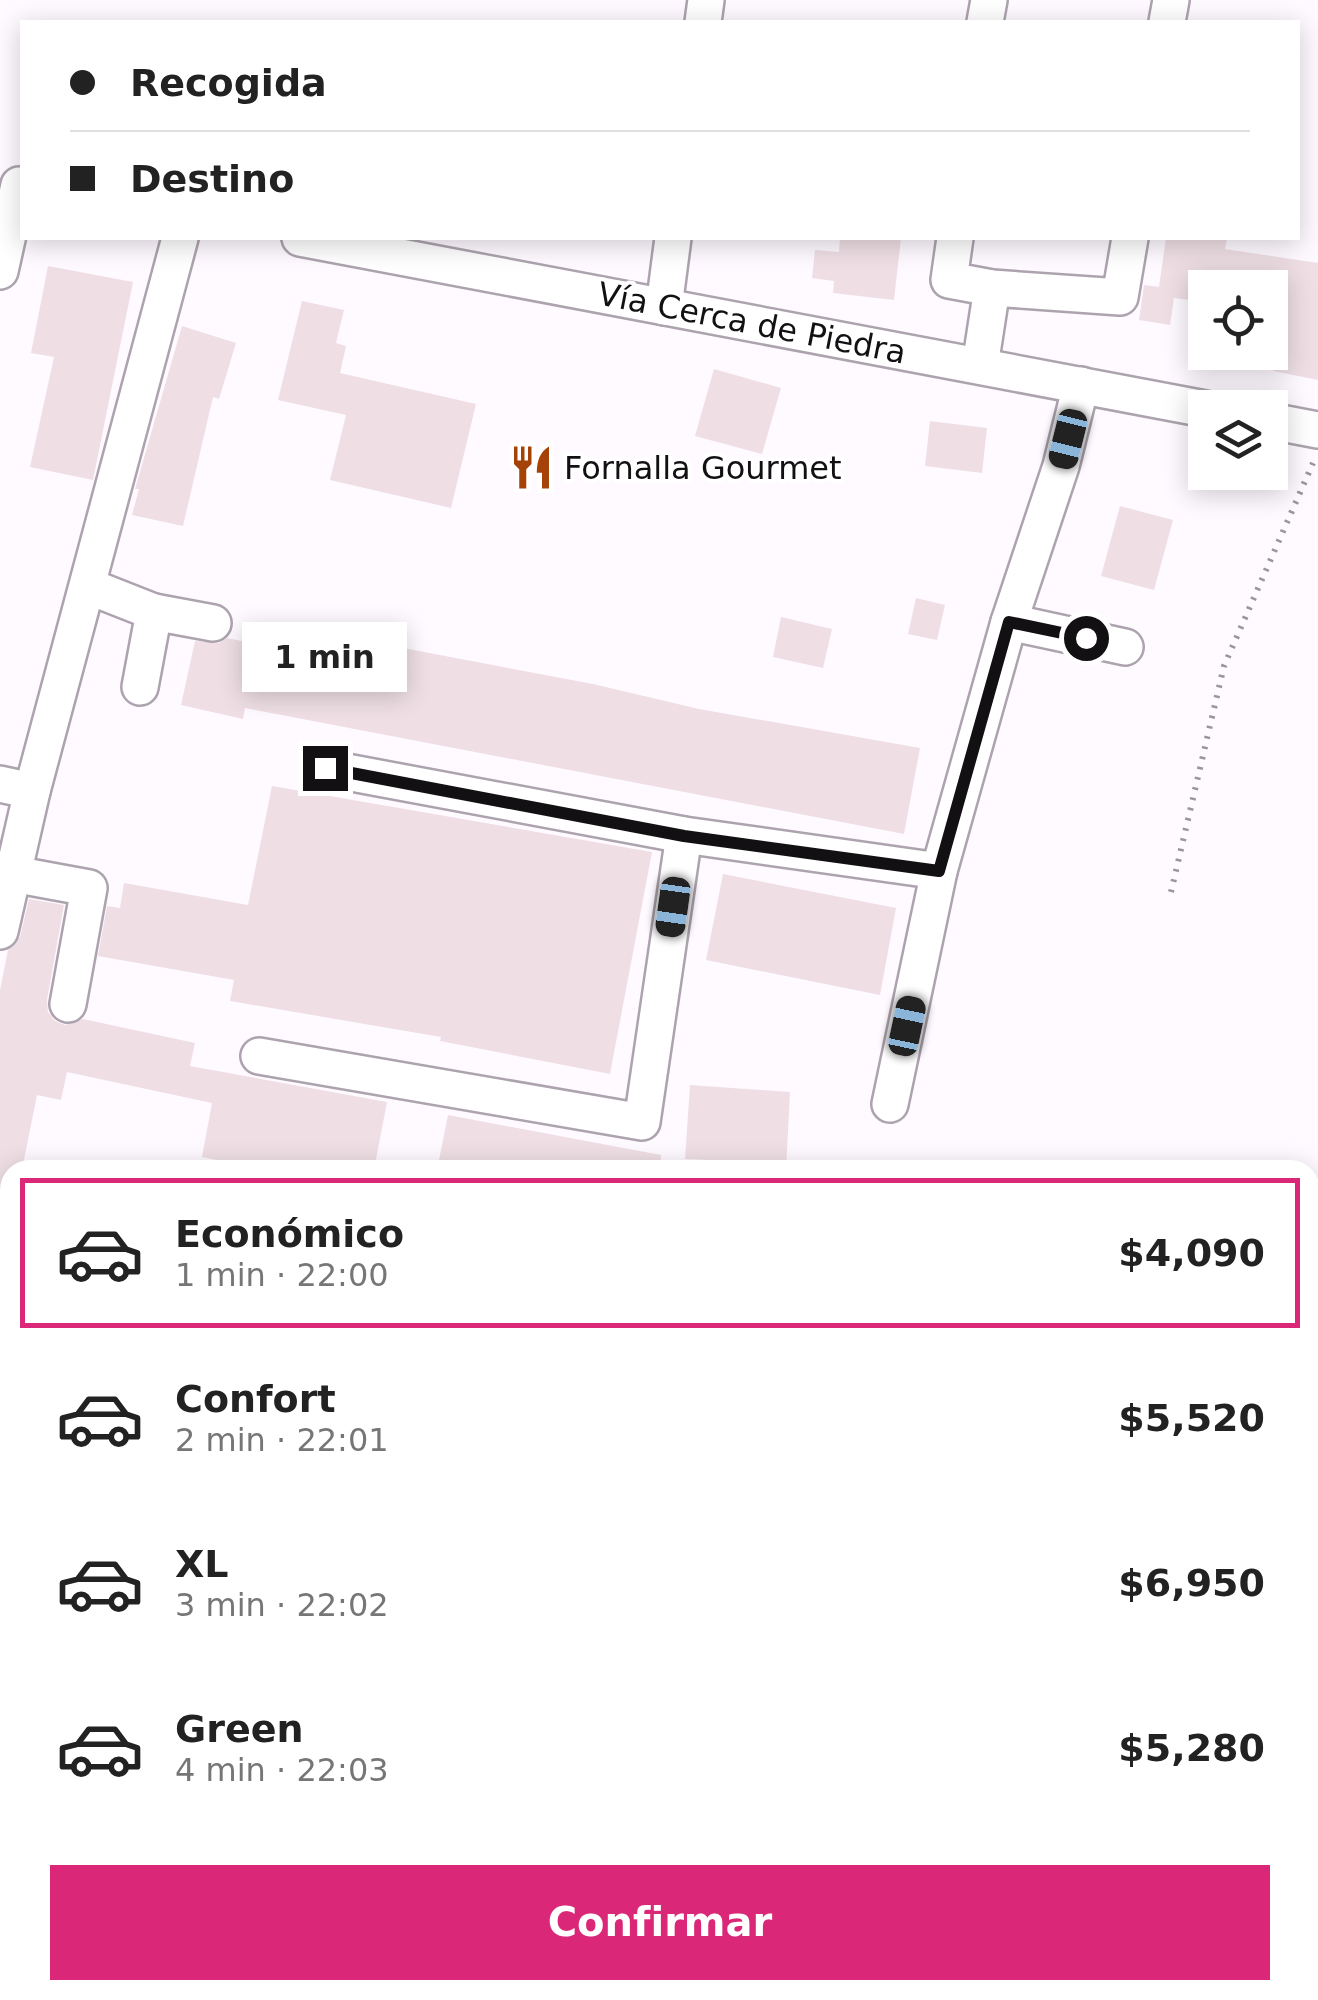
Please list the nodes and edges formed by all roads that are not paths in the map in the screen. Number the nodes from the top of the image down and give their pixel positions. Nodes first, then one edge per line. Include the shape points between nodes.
1 (14, 184) edge
2 (179, 240) edge
3 (311, 240) edge
4 (673, 240) edge
5 (955, 240) edge
6 (1130, 240) edge
7 (0, 271) edge
8 (992, 288) junction
9 (664, 307) junction
10 (980, 366) junction
11 (1081, 385) junction
12 (1188, 406) edge
13 (1288, 424) edge
14 (1318, 430) edge
15 (88, 586) junction
16 (154, 612) junction
17 (1009, 622) junction
18 (213, 624) dead end
19 (1125, 647) dead end
20 (140, 687) dead end
21 (325, 768) dead end
22 (16, 788) edge
23 (684, 836) junction
24 (939, 871) junction
25 (13, 874) junction
26 (0, 931) edge
27 (68, 1004) dead end
28 (259, 1056) dead end
29 (890, 1104) dead end

1 - 7 street
2 - 15 street
3 - 9 street, Vía Cerca de Piedra
4 - 9 street
5 - 8 street via 949,280
6 - 8 street via 1120,297
8 - 10 street
9 - 10 street, Vía Cerca de Piedra
10 - 11 street, Vía Cerca de Piedra
11 - 12 street, Vía Cerca de Piedra
11 - 17 street
13 - 14 street
15 - 16 street
15 - 22 street
16 - 18 street
16 - 20 street
17 - 19 street
17 - 24 street
21 - 23 street
22 - 25 street
23 - 24 street
23 - 28 street via 642,1122
24 - 29 street
25 - 26 street
25 - 27 street via 89,888

